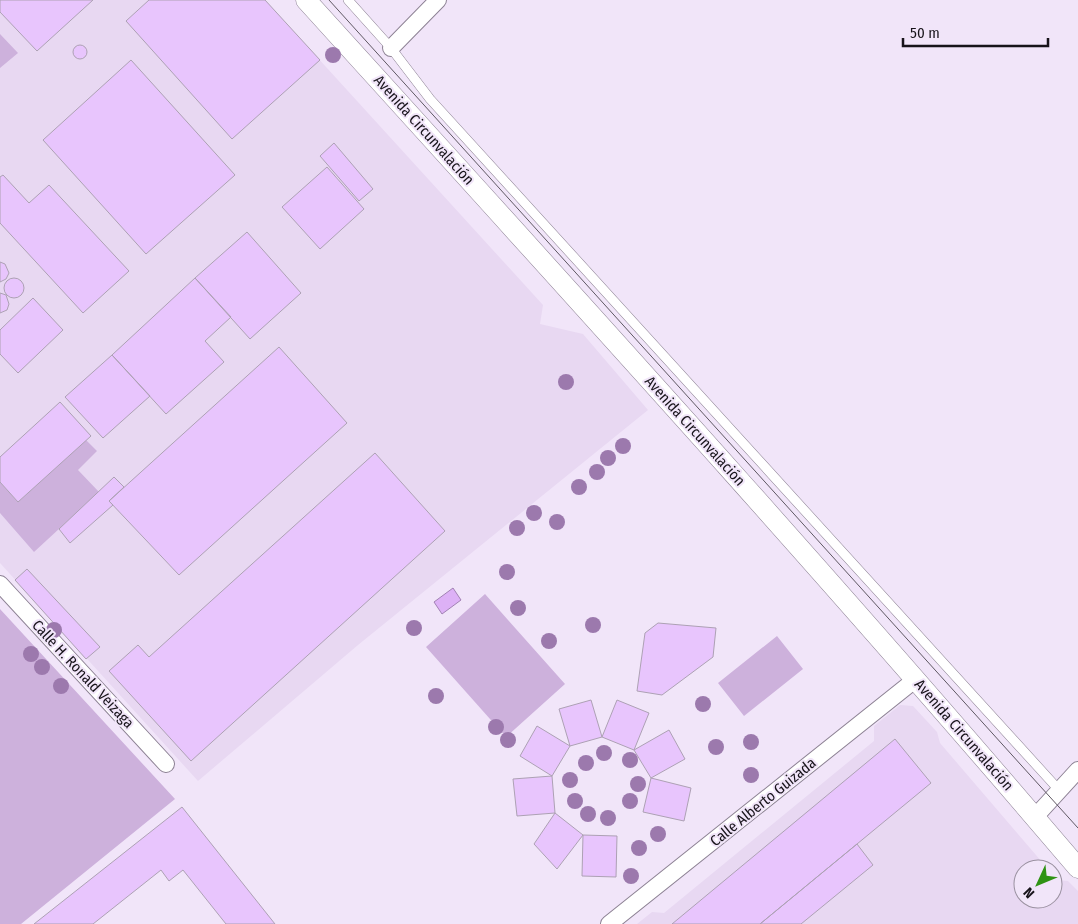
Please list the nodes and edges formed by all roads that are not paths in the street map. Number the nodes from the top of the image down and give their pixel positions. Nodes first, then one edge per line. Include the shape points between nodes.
1 (306, 0) edge
2 (348, 0) edge
3 (438, 0) edge
4 (391, 48) junction
5 (0, 584) edge
6 (916, 679) junction
7 (166, 764) dead end
8 (1078, 770) edge
9 (1060, 790) junction
10 (1035, 818) junction
11 (1078, 868) edge
12 (609, 924) edge

1 - 6 street, Avenida Circunvalación
2 - 4 lane, Avenida Circunvalación
3 - 4 street
4 - 9 lane, Avenida Circunvalación via 430,98
5 - 7 street, Calle H. Ronald Veizaga
6 - 10 street, Avenida Circunvalación
6 - 12 street, Calle Alberto Guizada
8 - 9 street
9 - 10 street
10 - 11 street, Avenida Circunvalación

